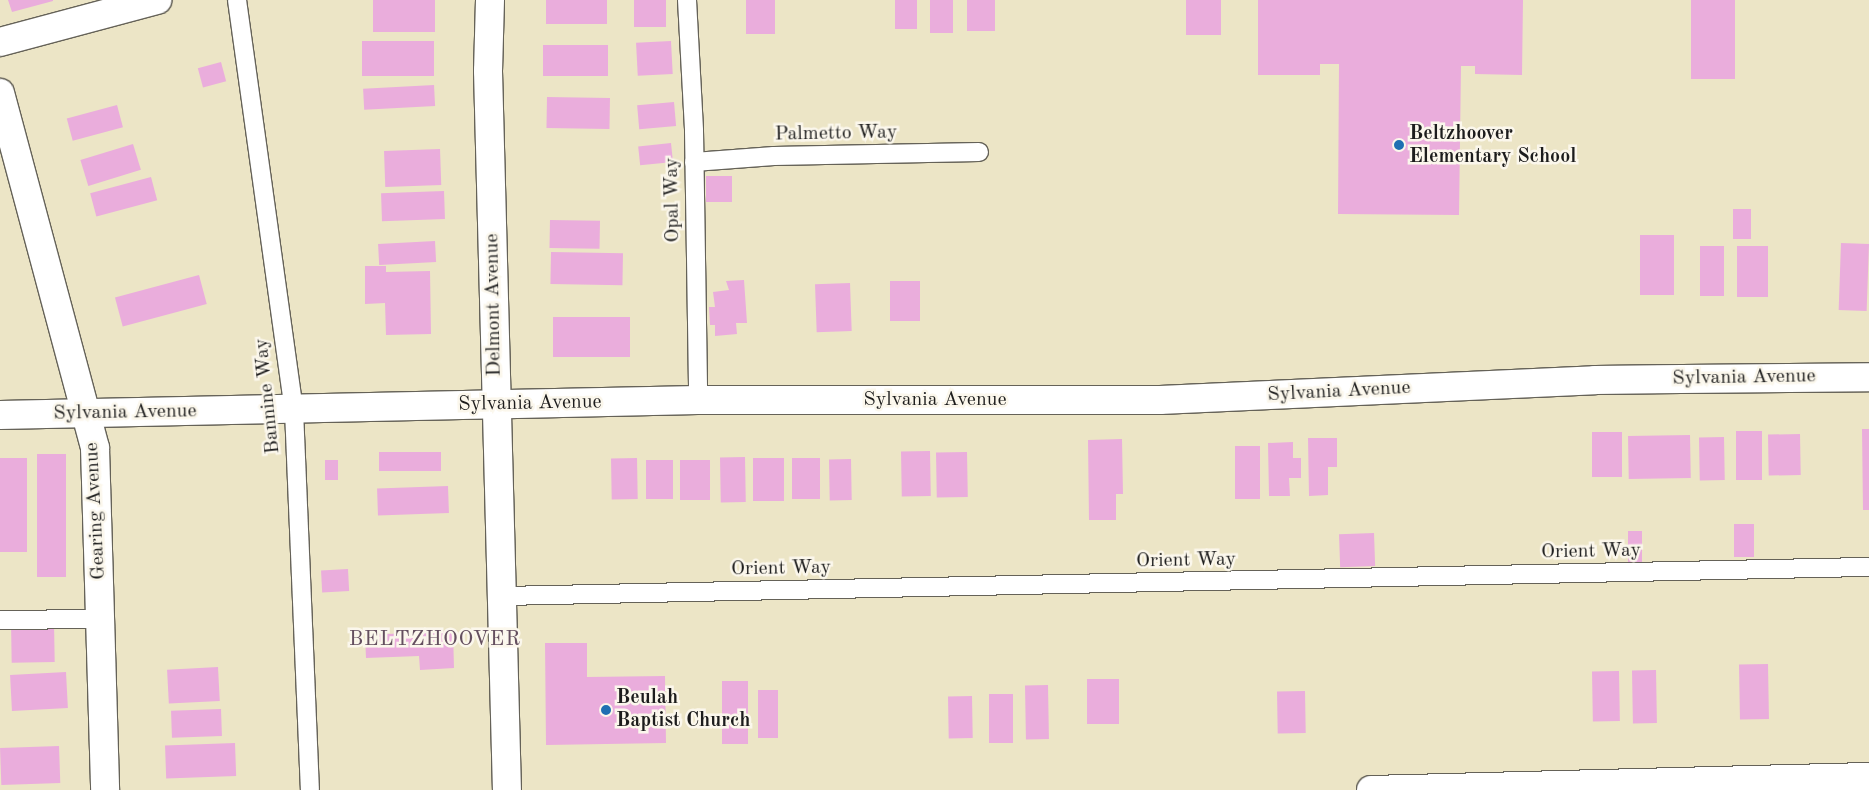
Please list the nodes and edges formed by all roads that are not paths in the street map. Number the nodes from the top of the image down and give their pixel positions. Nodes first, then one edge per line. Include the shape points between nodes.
1 (157, 0) edge
2 (237, 0) edge
3 (490, 0) edge
4 (687, 0) edge
5 (0, 42) edge
6 (0, 93) edge
7 (979, 152) dead end
8 (694, 162) junction
9 (1869, 377) edge
10 (698, 400) junction
11 (496, 404) junction
12 (294, 410) junction
13 (87, 414) junction
14 (0, 415) edge
15 (1869, 567) edge
16 (503, 596) junction
17 (102, 619) junction
18 (0, 620) edge
19 (1869, 777) edge
20 (106, 790) edge
21 (310, 790) edge
22 (507, 790) edge
23 (1371, 790) edge

1 - 5 street
2 - 12 lane, Bannine Way
3 - 11 street, Delmont Avenue via 488,81
4 - 8 lane, Opal Way
6 - 13 street, Gearing Avenue
7 - 8 lane, Palmetto Way via 774,156
8 - 10 lane, Opal Way
9 - 10 street, Sylvania Avenue via 1595,380 1160,400
10 - 11 street, Sylvania Avenue
11 - 12 street, Sylvania Avenue
11 - 16 street, Delmont Avenue
12 - 13 street, Sylvania Avenue
12 - 21 lane, Bannine Way
13 - 14 street, Sylvania Avenue
13 - 17 street, Gearing Avenue via 95,448
15 - 16 lane, Orient Way
16 - 22 street, Delmont Avenue
17 - 18 lane
17 - 20 street, Gearing Avenue
19 - 23 street

